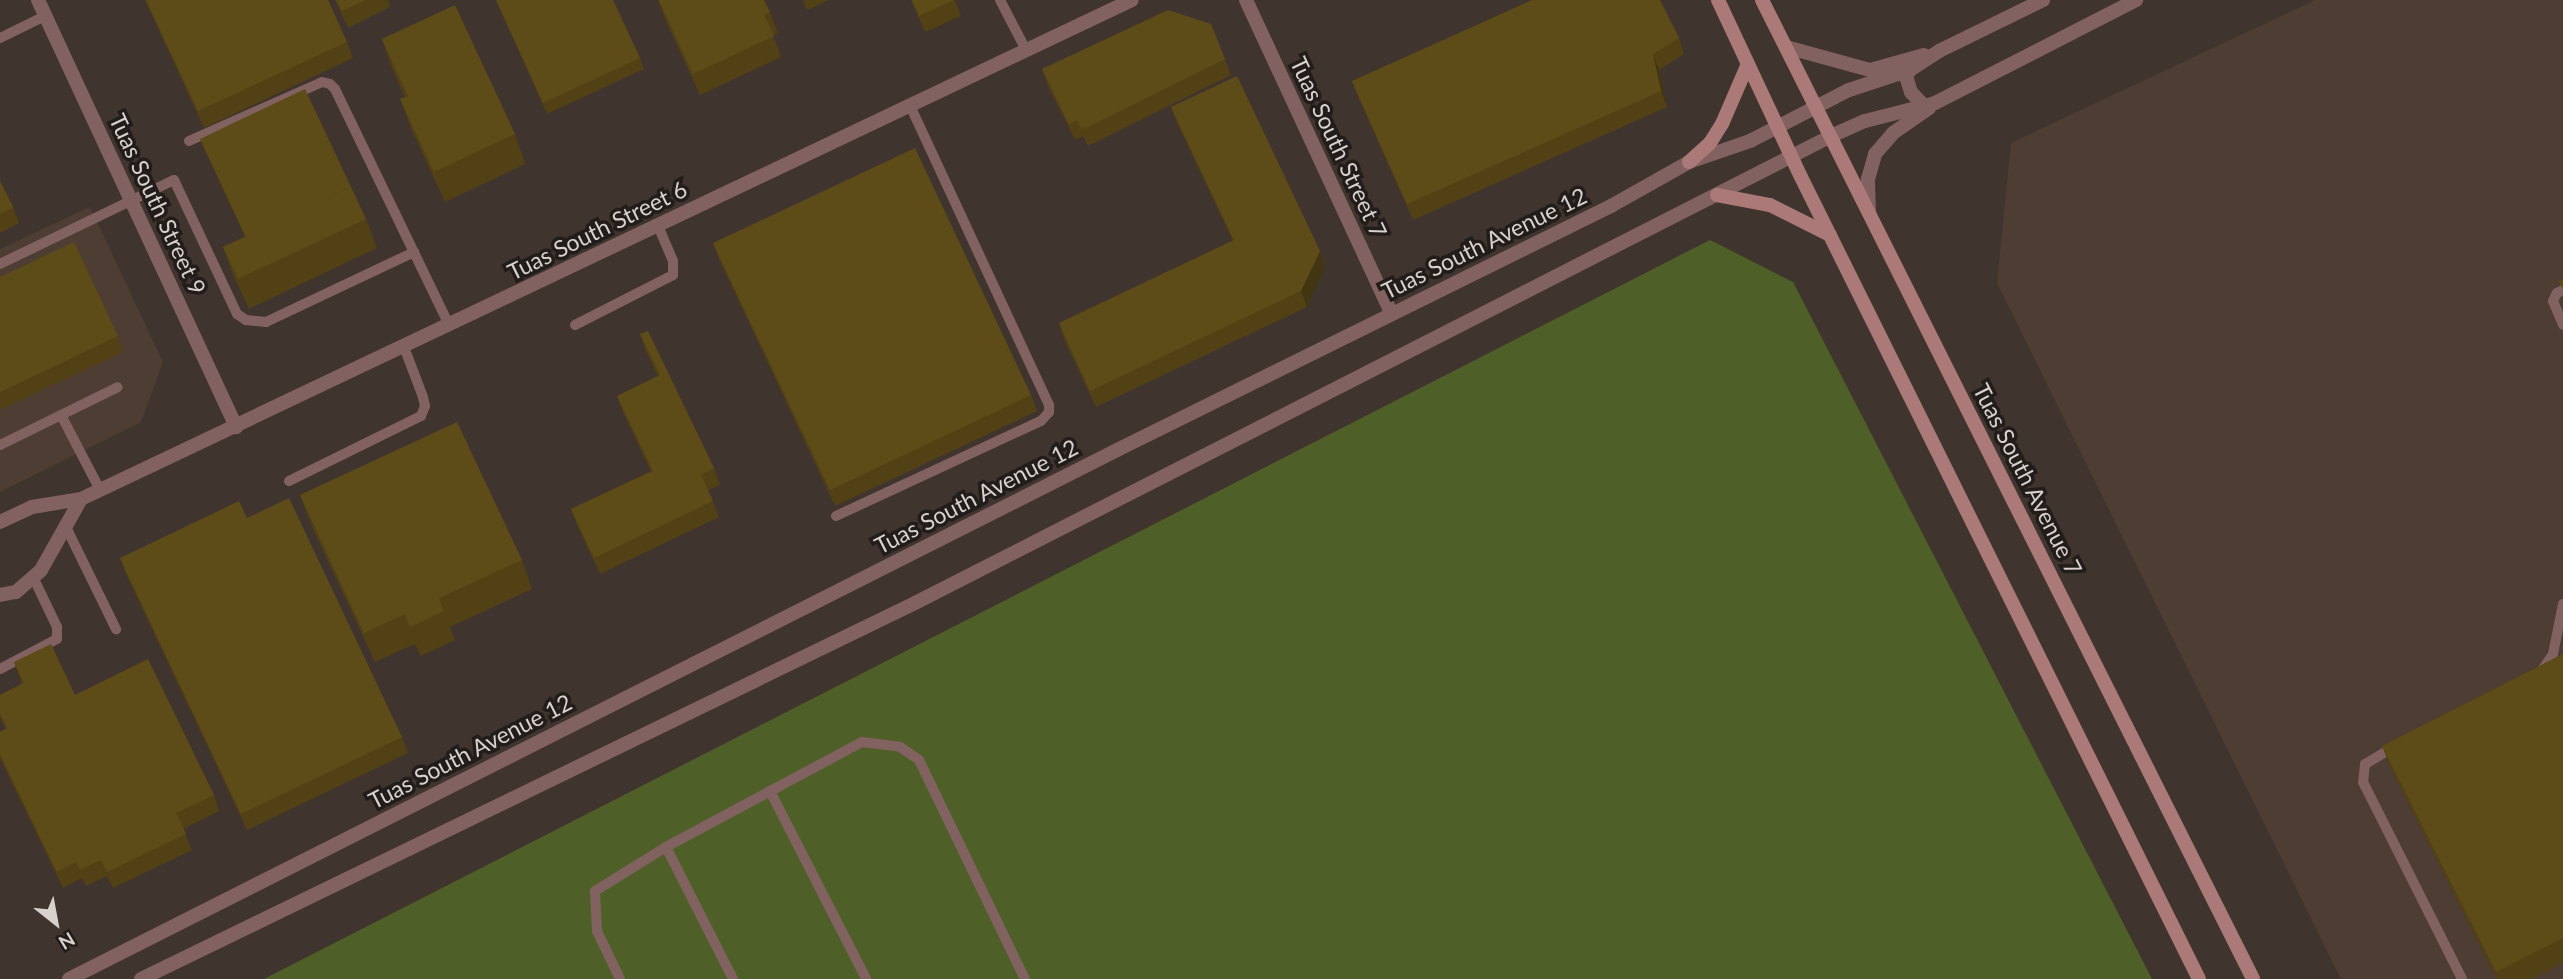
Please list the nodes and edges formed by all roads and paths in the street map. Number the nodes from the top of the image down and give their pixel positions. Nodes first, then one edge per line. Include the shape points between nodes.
1 (38, 0) edge
2 (1000, 0) edge
3 (1132, 0) edge
4 (1246, 0) edge
5 (1718, 0) edge
6 (1762, 0) edge
7 (2043, 0) edge
8 (2136, 0) edge
9 (45, 16) junction
10 (0, 38) edge
11 (1786, 47) junction
12 (1026, 50) junction
13 (1939, 51) junction
14 (1748, 64) junction
15 (1910, 70) junction
16 (1930, 104) junction
17 (910, 106) junction
18 (1816, 107) junction
19 (1778, 128) junction
20 (1831, 136) junction
21 (189, 141) dead end
22 (931, 152) junction
23 (919, 158) edge
24 (1791, 158) junction
25 (1689, 162) junction
26 (1717, 195) junction
27 (131, 201) junction
28 (1869, 212) junction
29 (658, 226) junction
30 (1830, 235) junction
31 (414, 252) junction
32 (0, 264) edge
33 (2563, 289) edge
34 (1392, 314) junction
35 (449, 325) junction
36 (575, 325) dead end
37 (2563, 325) edge
38 (404, 347) junction
39 (118, 387) dead end
40 (61, 415) junction
41 (236, 427) junction
42 (0, 445) edge
43 (289, 481) dead end
44 (100, 490) junction
45 (81, 499) junction
46 (836, 516) dead end
47 (0, 522) edge
48 (66, 527) junction
49 (33, 577) junction
50 (0, 596) edge
51 (2563, 604) edge
52 (116, 629) dead end
53 (0, 669) edge
54 (2532, 675) edge
55 (2409, 739) edge
56 (770, 791) junction
57 (666, 847) junction
58 (69, 979) edge
59 (141, 979) edge
60 (620, 979) edge
61 (733, 979) edge
62 (866, 979) edge
63 (1026, 979) edge
64 (2199, 979) edge
65 (2253, 979) edge
66 (2462, 979) edge

1 - 9 street, Tuas South Street 9
2 - 12 lane
3 - 12 street, Tuas South Street 6
4 - 34 street, Tuas South Street 7
5 - 14 street
6 - 11 street, Tuas South Avenue 7
7 - 13 street, Tuas South Avenue 12
8 - 16 street
9 - 10 lane
9 - 27 street, Tuas South Street 9
11 - 13 street via 1870,70
11 - 18 street, Tuas South Avenue 7
12 - 17 street, Tuas South Street 6
13 - 15 street, Tuas South Avenue 12
14 - 19 street
14 - 25 street via 1722,124
15 - 16 street via 1906,76 1911,92
15 - 18 street, Tuas South Avenue 12 via 1849,90
16 - 20 street via 1866,121
16 - 28 street via 1875,154 1868,178
17 - 22 lane
17 - 29 street, Tuas South Street 6
18 - 19 street, Tuas South Avenue 12
18 - 20 street, Tuas South Avenue 7
19 - 24 street
19 - 25 street, Tuas South Avenue 12
20 - 24 street
20 - 28 street, Tuas South Avenue 7
21 - 31 lane via 322,82 330,84
22 - 23 lane
22 - 46 lane via 1049,412 1041,421
24 - 26 street
24 - 30 street
25 - 34 street, Tuas South Avenue 12 via 1611,206
26 - 30 street via 1770,205
26 - 59 street via 915,603
27 - 31 lane via 174,180 237,314 257,323 266,323
27 - 32 lane
27 - 41 street, Tuas South Street 9
28 - 65 street, Tuas South Avenue 7
29 - 35 street, Tuas South Street 6
29 - 36 lane via 673,261 673,275
30 - 64 street
31 - 35 lane
33 - 37 lane via 2553,301
34 - 58 street, Tuas South Avenue 12
35 - 38 street, Tuas South Street 6
38 - 41 street, Tuas South Street 6
38 - 43 lane via 423,397 421,416
39 - 40 lane
40 - 42 lane
40 - 44 lane
41 - 44 street, Tuas South Street 6
44 - 45 street, Tuas South Street 6
45 - 47 street, Tuas South Street 6 via 33,507
45 - 48 street
48 - 49 street
48 - 52 lane
49 - 50 street via 16,592
49 - 53 lane via 57,626 57,639
51 - 54 lane via 2553,654 2544,669
55 - 66 lane via 2365,764 2363,782
56 - 57 lane
56 - 62 lane
56 - 63 lane via 862,742 900,747 919,760
57 - 60 lane via 595,891 597,931
57 - 61 lane

